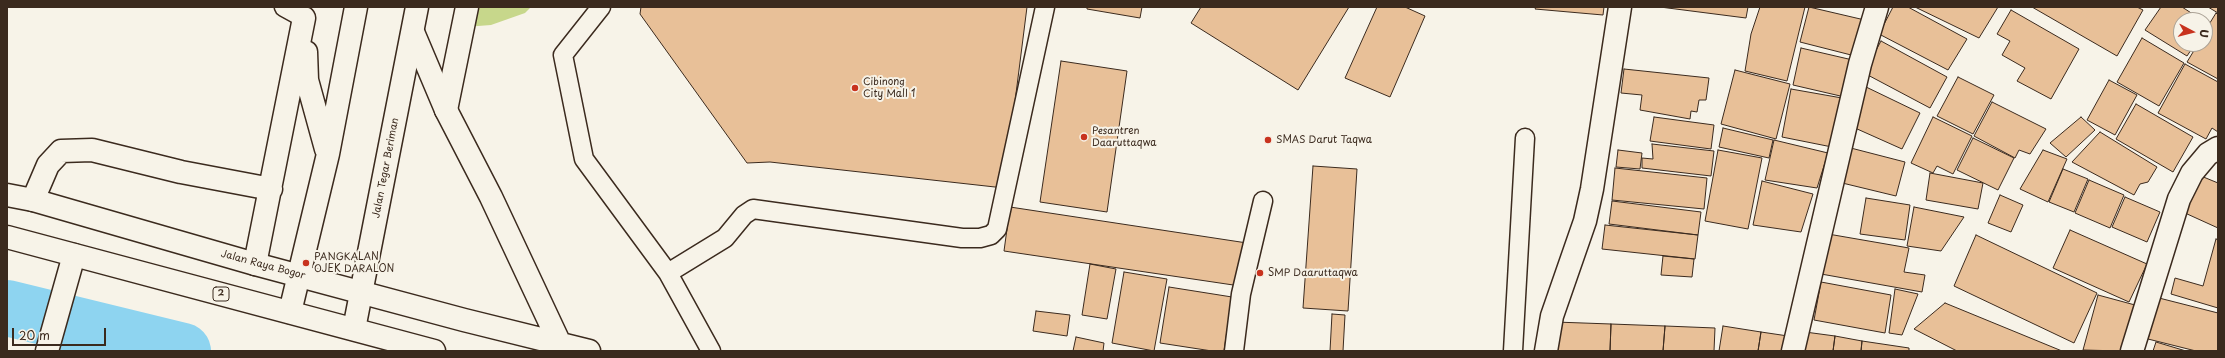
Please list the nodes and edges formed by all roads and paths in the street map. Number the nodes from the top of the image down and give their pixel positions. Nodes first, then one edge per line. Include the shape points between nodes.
1 (284, 7) edge
2 (356, 7) edge
3 (417, 7) edge
4 (468, 7) edge
5 (600, 7) edge
6 (1045, 7) edge
7 (1620, 7) edge
8 (1877, 7) edge
9 (305, 13) edge
10 (413, 32) junction
11 (446, 110) junction
12 (1525, 138) dead end
13 (2218, 148) edge
14 (328, 154) junction
15 (271, 189) junction
16 (7, 195) edge
17 (33, 200) junction
18 (1263, 201) dead end
19 (7, 237) edge
20 (74, 255) junction
21 (255, 264) junction
22 (668, 273) junction
23 (299, 275) junction
24 (362, 292) junction
25 (290, 312) junction
26 (354, 329) junction
27 (560, 344) junction
28 (47, 351) edge
29 (434, 351) edge
30 (589, 351) edge
31 (711, 351) edge
32 (1234, 351) edge
33 (1513, 351) edge
34 (1546, 351) edge
35 (1793, 351) edge
36 (2132, 351) edge

1 - 9 lane
2 - 14 main road
3 - 10 main road, Jalan Tegar Beriman
4 - 11 main road
5 - 22 lane via 563,54 584,159
6 - 22 lane via 997,229 991,235 962,238 753,209 725,238
7 - 34 main road via 1592,189 1585,221 1552,316
8 - 35 main road via 1860,64
9 - 14 main road via 307,80
9 - 15 main road
10 - 11 main road
10 - 24 main road, Jalan Tegar Beriman
11 - 27 main road via 491,197
12 - 33 lane
13 - 36 main road via 2208,154 2192,173 2179,199
14 - 23 main road
15 - 17 main road via 181,172 92,150 62,151 48,165
15 - 21 main road
16 - 17 main road, Jalan Raya Bogor
17 - 21 main road, Jalan Raya Bogor
18 - 32 lane via 1241,294
19 - 20 main road, 2
20 - 25 main road, 2
20 - 28 main road
21 - 23 main road, Jalan Raya Bogor
22 - 31 lane
23 - 24 main road, Jalan Raya Bogor
23 - 25 main road
24 - 26 main road, Jalan Tegar Beriman
24 - 27 main road, Jalan Raya Bogor
25 - 26 main road, 2
26 - 29 main road, 2
27 - 30 main road, Jalan Raya Bogor

